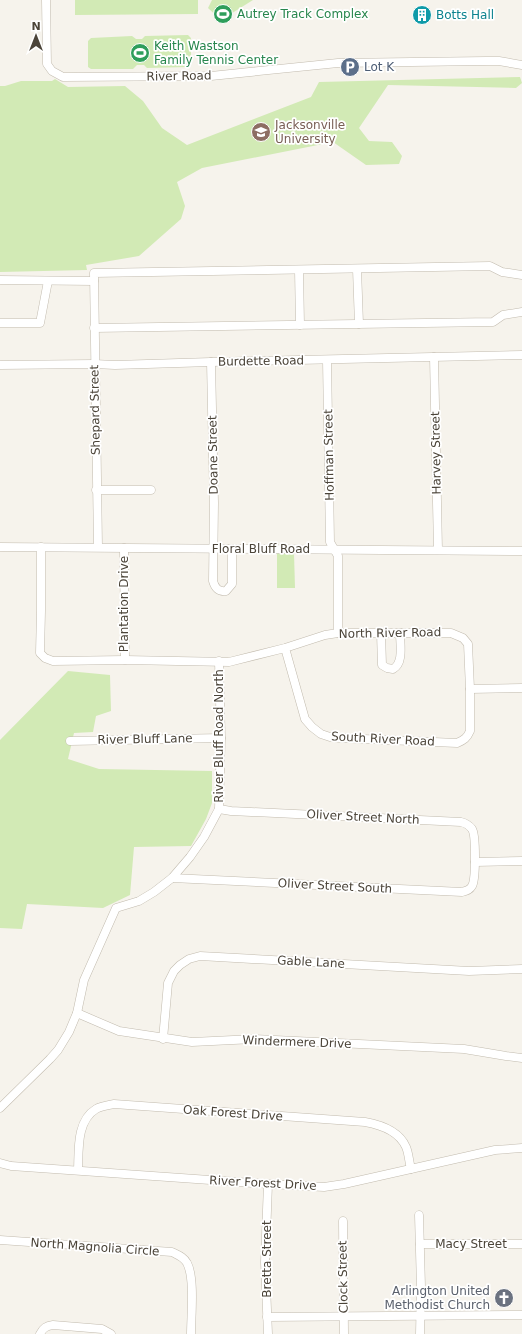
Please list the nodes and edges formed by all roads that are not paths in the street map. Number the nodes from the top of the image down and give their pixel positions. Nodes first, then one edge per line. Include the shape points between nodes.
1 (46, 0) edge
2 (522, 65) edge
3 (358, 268) junction
4 (299, 270) junction
5 (522, 275) edge
6 (0, 280) edge
7 (48, 281) junction
8 (94, 281) junction
9 (522, 312) edge
10 (0, 323) edge
11 (300, 324) junction
12 (359, 324) junction
13 (94, 328) junction
14 (522, 356) edge
15 (434, 357) junction
16 (328, 360) junction
17 (211, 362) junction
18 (94, 364) junction
19 (0, 365) edge
20 (96, 490) junction
21 (151, 490) dead end
22 (0, 547) edge
23 (41, 547) junction
24 (98, 548) junction
25 (124, 548) junction
26 (214, 549) junction
27 (232, 549) junction
28 (334, 549) junction
29 (438, 550) junction
30 (522, 551) edge
31 (338, 633) junction
32 (380, 633) junction
33 (400, 633) junction
34 (285, 648) junction
35 (125, 660) junction
36 (219, 661) junction
37 (522, 688) edge
38 (470, 689) junction
39 (221, 738) junction
40 (70, 740) dead end
41 (219, 808) junction
42 (522, 861) edge
43 (475, 862) junction
44 (172, 878) junction
45 (522, 969) edge
46 (77, 1013) junction
47 (163, 1039) junction
48 (522, 1058) edge
49 (0, 1108) edge
50 (522, 1148) edge
51 (0, 1163) edge
52 (411, 1169) junction
53 (78, 1170) junction
54 (268, 1184) junction
55 (419, 1215) dead end
56 (343, 1221) dead end
57 (0, 1240) edge
58 (420, 1244) junction
59 (522, 1244) edge
60 (522, 1315) edge
61 (344, 1316) junction
62 (420, 1316) junction
63 (267, 1317) junction
64 (111, 1333) edge
65 (40, 1334) edge
66 (191, 1334) edge
67 (268, 1334) edge
68 (344, 1334) edge
69 (420, 1334) edge

1 - 2 street, River Road via 48,66 63,77 211,76 338,63 499,61
3 - 4 street
3 - 5 street via 490,266 502,272
3 - 12 street
4 - 8 street, Shepard Street via 94,273
4 - 11 street
6 - 7 street
7 - 8 street
7 - 10 street via 40,323
8 - 13 street, Shepard Street
9 - 12 street via 503,315 493,322
11 - 12 street
11 - 13 street
13 - 18 street, Shepard Street
14 - 15 street, Burdette Road
15 - 16 street, Burdette Road
15 - 29 street, Harvey Street
16 - 17 street, Burdette Road
16 - 28 street, Hoffman Street via 330,542
17 - 18 street, Burdette Road
17 - 26 street, Doane Street
18 - 19 street, Burdette Road
18 - 20 street, Shepard Street
20 - 21 street
20 - 24 street, Shepard Street
22 - 23 street, Floral Bluff Road
23 - 24 street, Floral Bluff Road
23 - 35 street, River Bluff Road North via 40,653 53,661
24 - 25 street, Floral Bluff Road
25 - 26 street, Floral Bluff Road
25 - 35 street, Plantation Drive
26 - 27 street, Floral Bluff Road
26 - 27 street, Doane Street via 213,581 217,589 224,592 232,584
27 - 28 street, Floral Bluff Road
28 - 29 street, Floral Bluff Road
28 - 31 street, Hoffman Street via 338,556
29 - 30 street, Floral Bluff Road
31 - 32 street, North River Road
31 - 34 street, North River Road
32 - 33 street, North River Road
32 - 33 street via 382,665 393,669 398,664 400,656
33 - 38 street, North River Road via 451,633 463,638 468,644
34 - 36 street, North River Road via 229,662
34 - 38 street, South River Road via 305,719 321,734 330,737 457,743 465,740 470,731
35 - 36 street, River Bluff Road North
36 - 39 street, River Bluff Road North
37 - 38 street
39 - 40 street, River Bluff Lane
39 - 41 street, River Bluff Road North
41 - 43 street, Oliver Street North via 231,811 461,822 467,824 474,834
41 - 44 street, River Bluff Road North via 204,837
42 - 43 street
43 - 44 street, Oliver Street South via 472,887 462,892
44 - 46 street, River Bluff Road North via 139,901 116,908 84,980
45 - 47 street, Gable Lane via 468,971 200,956 180,965 168,983
46 - 47 street, Windermere Drive via 119,1031
46 - 49 street, River Bluff Road North via 58,1050
47 - 48 street, Windermere Drive via 192,1042 254,1039 464,1049
50 - 52 street, River Forest Drive via 495,1150
51 - 53 street, River Forest Drive via 11,1166
52 - 53 street, Oak Forest Drive via 406,1147 398,1135 377,1124 114,1104 95,1109 88,1115 80,1135
52 - 54 street, River Forest Drive via 324,1187
53 - 54 street, River Forest Drive
54 - 63 street, Bretta Street via 265,1262
55 - 58 street
56 - 61 street, Clock Street
57 - 66 street, North Magnolia Circle via 172,1252 187,1261 190,1271
58 - 59 street, Macy Street
58 - 62 street
60 - 62 street
61 - 62 street
61 - 63 street
61 - 68 street, Clock Street
62 - 69 street
63 - 67 street, Bretta Street
64 - 65 street via 102,1329 53,1325 46,1326

